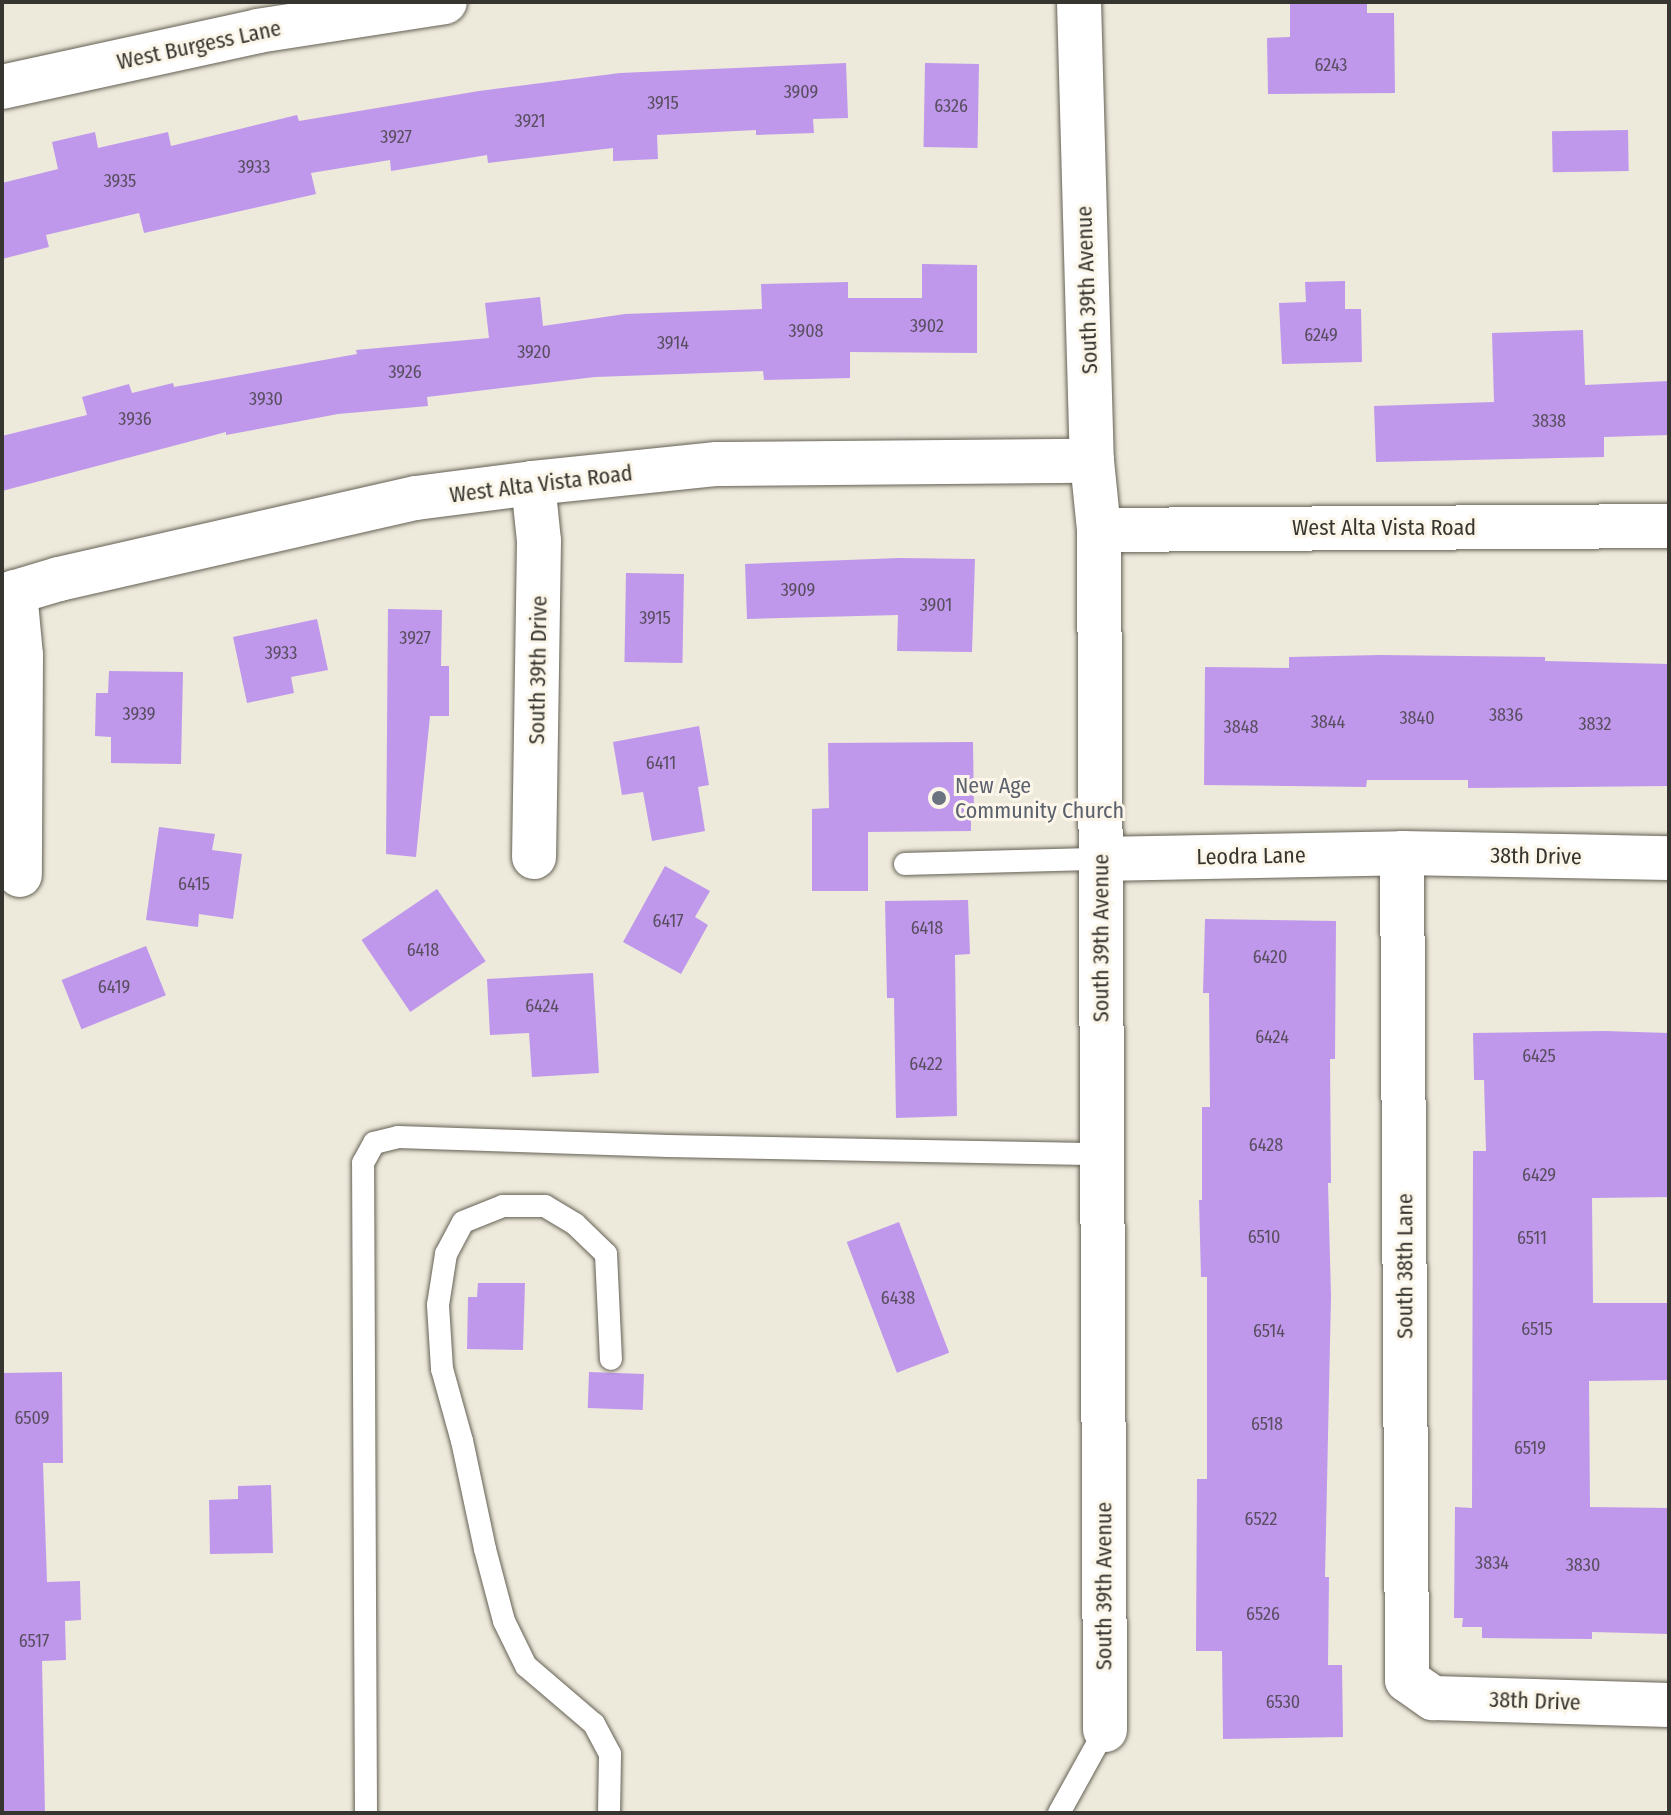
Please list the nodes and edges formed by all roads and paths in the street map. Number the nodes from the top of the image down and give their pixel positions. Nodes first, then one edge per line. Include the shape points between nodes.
1 (445, 2) edge
2 (1079, 2) edge
3 (2, 87) edge
4 (1092, 461) junction
5 (533, 483) junction
6 (1669, 526) edge
7 (1099, 530) junction
8 (8, 594) edge
9 (1402, 853) junction
10 (534, 857) dead end
11 (1669, 858) edge
12 (1100, 859) junction
13 (905, 864) dead end
14 (20, 875) dead end
15 (1102, 1154) junction
16 (611, 1359) dead end
17 (1407, 1680) joint
18 (1669, 1705) edge
19 (1105, 1730) joint
20 (366, 1813) edge
21 (609, 1813) edge
22 (1059, 1813) edge

1 - 3 street, West Burgess Lane via 258,31
2 - 4 street, South 39th Avenue
4 - 5 street, West Alta Vista Road via 717,464
4 - 7 street, South 39th Avenue
5 - 8 street, West Alta Vista Road via 416,498
5 - 10 street, South 39th Drive via 539,541
6 - 7 street, West Alta Vista Road
7 - 12 street, South 39th Avenue
8 - 14 street via 21,655
9 - 11 street, 38th Drive
9 - 12 street, Leodra Lane
9 - 17 street, South 38th Lane
12 - 13 lane
12 - 15 street, South 39th Avenue
15 - 19 street, South 39th Avenue
15 - 20 lane via 412,1137 374,1143 363,1163
16 - 21 lane via 606,1254 575,1224 545,1206 503,1206 463,1222 446,1254 438,1305 442,1369 485,1549 504,1621 526,1666 594,1724 610,1754
17 - 18 street, 38th Drive via 1433,1698
19 - 22 lane

